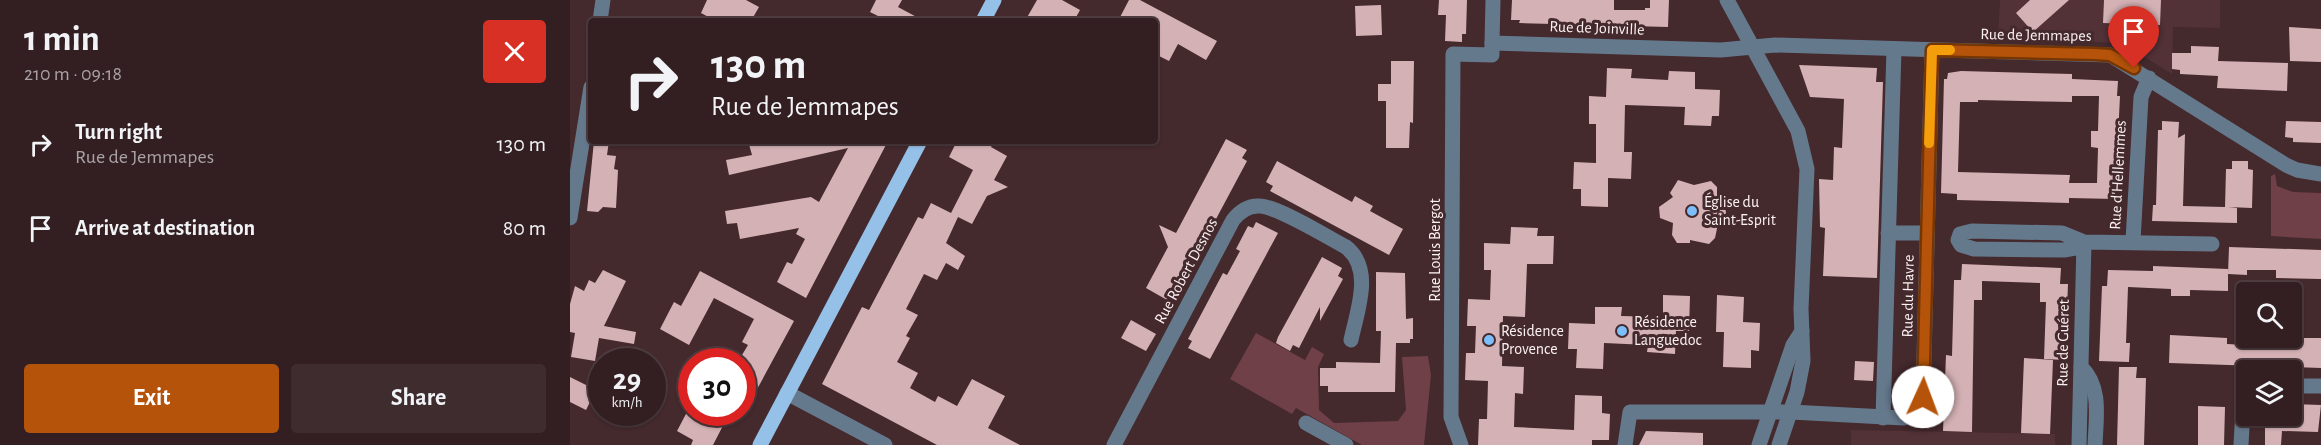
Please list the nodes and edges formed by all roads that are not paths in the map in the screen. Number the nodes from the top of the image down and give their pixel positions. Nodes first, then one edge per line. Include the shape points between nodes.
1 (603, 0) edge
2 (994, 0) edge
3 (1493, 0) edge
4 (1728, 4) edge
5 (600, 18) edge
6 (985, 18) edge
7 (1492, 43) junction
8 (1752, 46) junction
9 (1894, 49) junction
10 (1932, 50) junction
11 (2150, 78) junction
12 (588, 106) edge
13 (918, 144) edge
14 (2321, 174) edge
15 (570, 218) edge
16 (1888, 233) junction
17 (1927, 233) junction
18 (2133, 241) junction
19 (2084, 242) junction
20 (2212, 244) dead end
21 (1802, 331) junction
22 (1351, 340) dead end
23 (2080, 367) junction
24 (2302, 386) edge
25 (2321, 387) edge
26 (787, 393) junction
27 (1771, 412) junction
28 (1791, 412) junction
29 (1883, 418) junction
30 (1306, 423) dead end
31 (2242, 426) edge
32 (1457, 444) edge
33 (760, 445) edge
34 (885, 445) edge
35 (1114, 445) edge
36 (1346, 445) edge
37 (1625, 445) edge
38 (1759, 445) edge
39 (1779, 445) edge
40 (2079, 445) edge
41 (2095, 445) edge
42 (2241, 445) edge

1 - 5 street
2 - 6 main road
3 - 7 street
4 - 8 street
7 - 8 street, Rue de Joinville via 1721,50
7 - 32 street, Rue Louis Bergot via 1492,55 1453,54 1451,417
8 - 9 street, Rue de Jemmapes
8 - 21 street via 1804,148 1807,169
9 - 10 street, Rue de Jemmapes
9 - 16 street
10 - 11 street, Rue de Jemmapes via 2110,55
10 - 17 street, Rue du Havre
11 - 14 street, Rue de Jemmapes via 2286,165
11 - 18 street, Rue d'Hellemmes via 2140,97
12 - 15 street
13 - 26 main road
16 - 17 street
16 - 29 street
17 - 29 street, Rue du Havre via 1923,402 1910,417
18 - 19 street
18 - 20 street
19 - 19 street via 2064,250 1974,249 1958,240 1960,234 1972,231 2062,233
19 - 23 street, Rue de Guéret
21 - 27 street via 1793,345
21 - 28 street via 1803,361
22 - 35 street, Rue Robert Desnos via 1362,283 1356,256 1272,209 1258,205 1246,208 1233,220
23 - 40 street, Rue de Guéret
23 - 41 street via 2088,374 2095,394
24 - 25 street
26 - 33 main road
26 - 34 street
27 - 28 street
27 - 37 street via 1630,412
27 - 38 street
28 - 29 street, Rue du Havre
28 - 39 street
30 - 36 street
31 - 42 street

